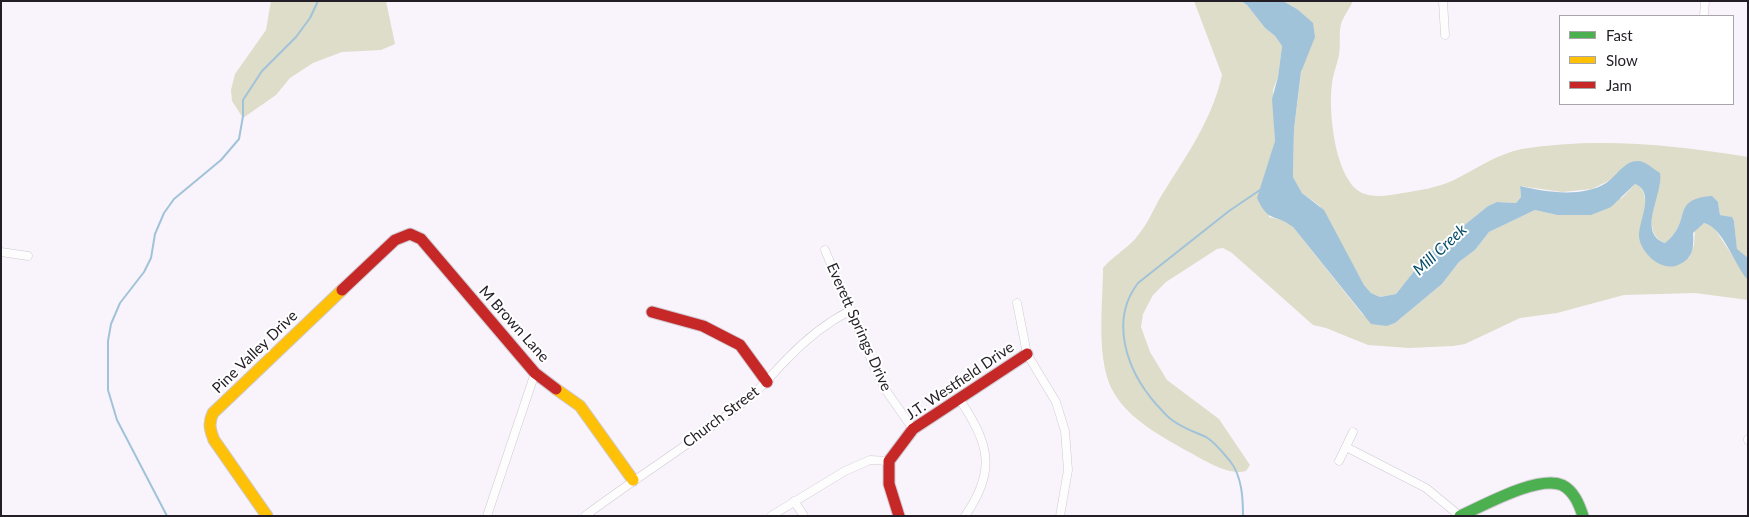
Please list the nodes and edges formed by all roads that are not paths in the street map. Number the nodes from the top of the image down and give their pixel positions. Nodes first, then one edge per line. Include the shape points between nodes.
1 (1443, 1) edge
2 (1705, 1) edge
3 (1704, 15) edge
4 (1445, 35) dead end
5 (410, 234) joint
6 (824, 250) dead end
7 (1, 252) edge
8 (28, 256) dead end
9 (1017, 303) dead end
10 (851, 310) junction
11 (652, 312) dead end
12 (1027, 354) junction
13 (536, 373) junction
14 (767, 382) junction
15 (960, 400) junction
16 (913, 429) junction
17 (1353, 432) dead end
18 (1346, 447) junction
19 (889, 461) junction
20 (1339, 461) dead end
21 (633, 480) junction
22 (794, 501) junction
23 (267, 516) edge
24 (487, 516) edge
25 (585, 516) edge
26 (771, 516) edge
27 (804, 516) edge
28 (899, 516) edge
29 (965, 516) edge
30 (1060, 516) edge
31 (1460, 516) edge
32 (1583, 516) edge

1 - 4 street
2 - 3 street
5 - 13 street, M Brown Lane via 421,239
5 - 23 street, Pine Valley Drive via 395,240 298,330 209,420 214,440
6 - 10 street, Everett Springs Drive
7 - 8 street
9 - 12 street
10 - 14 street, Church Street via 836,318 787,358
10 - 16 street, Everett Springs Drive via 885,389
11 - 14 street via 703,326 740,344
12 - 15 street, J.T. Westfield Drive
12 - 30 street via 1056,402 1065,431 1068,470
13 - 21 street, M Brown Lane via 580,406
13 - 24 street
14 - 21 street, Church Street via 720,421
15 - 16 street, J.T. Westfield Drive
15 - 29 street via 986,446 986,471 977,499
16 - 19 street, J.T. Westfield Drive
17 - 18 street
18 - 20 street
18 - 31 street via 1426,488
19 - 22 street via 870,460
19 - 28 street via 889,484
21 - 25 street, Church Street
22 - 26 street
22 - 27 street
31 - 32 street via 1551,483 1566,488 1577,498

